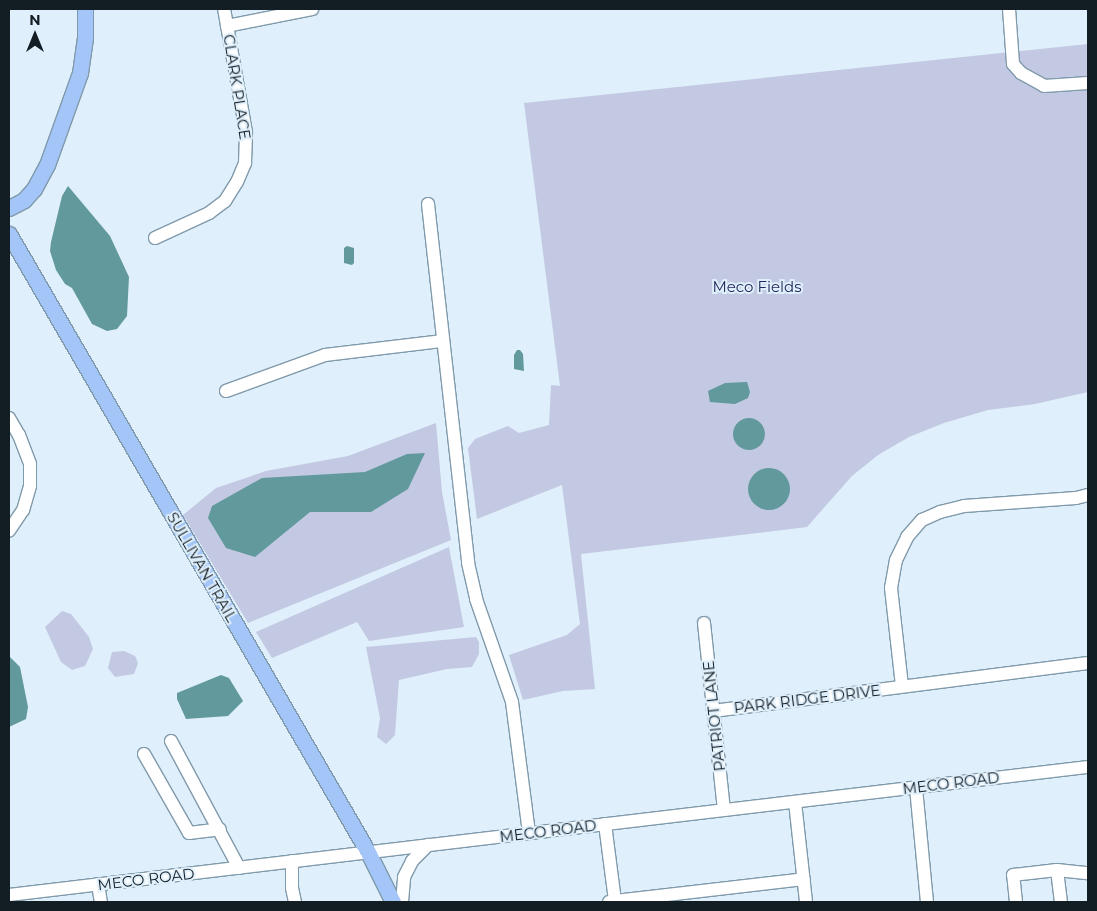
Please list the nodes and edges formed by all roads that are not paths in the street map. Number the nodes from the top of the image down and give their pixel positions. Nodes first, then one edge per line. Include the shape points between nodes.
1 (85, 9) edge
2 (224, 9) edge
3 (312, 9) edge
4 (1009, 9) edge
5 (228, 26) junction
6 (1088, 84) edge
7 (428, 204) dead end
8 (9, 208) edge
9 (9, 234) edge
10 (155, 238) dead end
11 (443, 341) junction
12 (226, 391) dead end
13 (9, 418) edge
14 (1088, 495) edge
15 (9, 531) edge
16 (704, 622) dead end
17 (1088, 664) edge
18 (902, 686) junction
19 (713, 711) junction
20 (171, 742) dead end
21 (144, 754) dead end
22 (1088, 767) edge
23 (916, 788) junction
24 (795, 802) junction
25 (724, 810) junction
26 (605, 824) junction
27 (220, 828) junction
28 (529, 833) junction
29 (428, 845) junction
30 (368, 852) junction
31 (292, 861) junction
32 (239, 868) junction
33 (1057, 870) junction
34 (1088, 873) edge
35 (804, 879) junction
36 (98, 884) junction
37 (9, 895) edge
38 (101, 902) edge
39 (295, 902) edge
40 (393, 902) edge
41 (402, 902) edge
42 (612, 902) edge
43 (806, 902) edge
44 (927, 902) edge
45 (1016, 902) edge
46 (1060, 902) edge

1 - 8 main road via 85,46 80,73 57,137 34,189 24,200
2 - 5 street, CLARK PLACE
3 - 5 street
4 - 6 street via 1013,64 1021,73 1044,86
5 - 10 street, CLARK PLACE via 246,132 241,172 225,201 209,213
7 - 11 street
9 - 30 main road, SULLIVAN TRAIL
11 - 12 street via 326,355
11 - 28 street via 468,563 476,600 512,702
13 - 15 street via 20,435 30,464 28,498
14 - 18 street, PARK RIDGE DRIVE via 964,506 922,520 907,537 896,560 891,588
16 - 19 street, PATRIOT LANE
17 - 18 street, PARK RIDGE DRIVE
18 - 19 street, PARK RIDGE DRIVE
19 - 25 street, PATRIOT LANE
20 - 27 street
21 - 27 street via 189,833
22 - 23 street, MECO ROAD
23 - 24 street, MECO ROAD
23 - 44 street
24 - 25 street, MECO ROAD
24 - 35 street
25 - 26 street, MECO ROAD
26 - 28 street, MECO ROAD
26 - 42 street
27 - 32 street
28 - 29 street, MECO ROAD
29 - 30 street, MECO ROAD
29 - 41 street via 412,861 404,877
30 - 31 street, MECO ROAD
30 - 40 main road, SULLIVAN TRAIL
31 - 32 street, MECO ROAD
31 - 39 street
32 - 36 street, MECO ROAD
33 - 34 street
33 - 45 street via 1013,875
33 - 46 street
35 - 42 street
35 - 43 street
36 - 37 street, MECO ROAD
36 - 38 street

